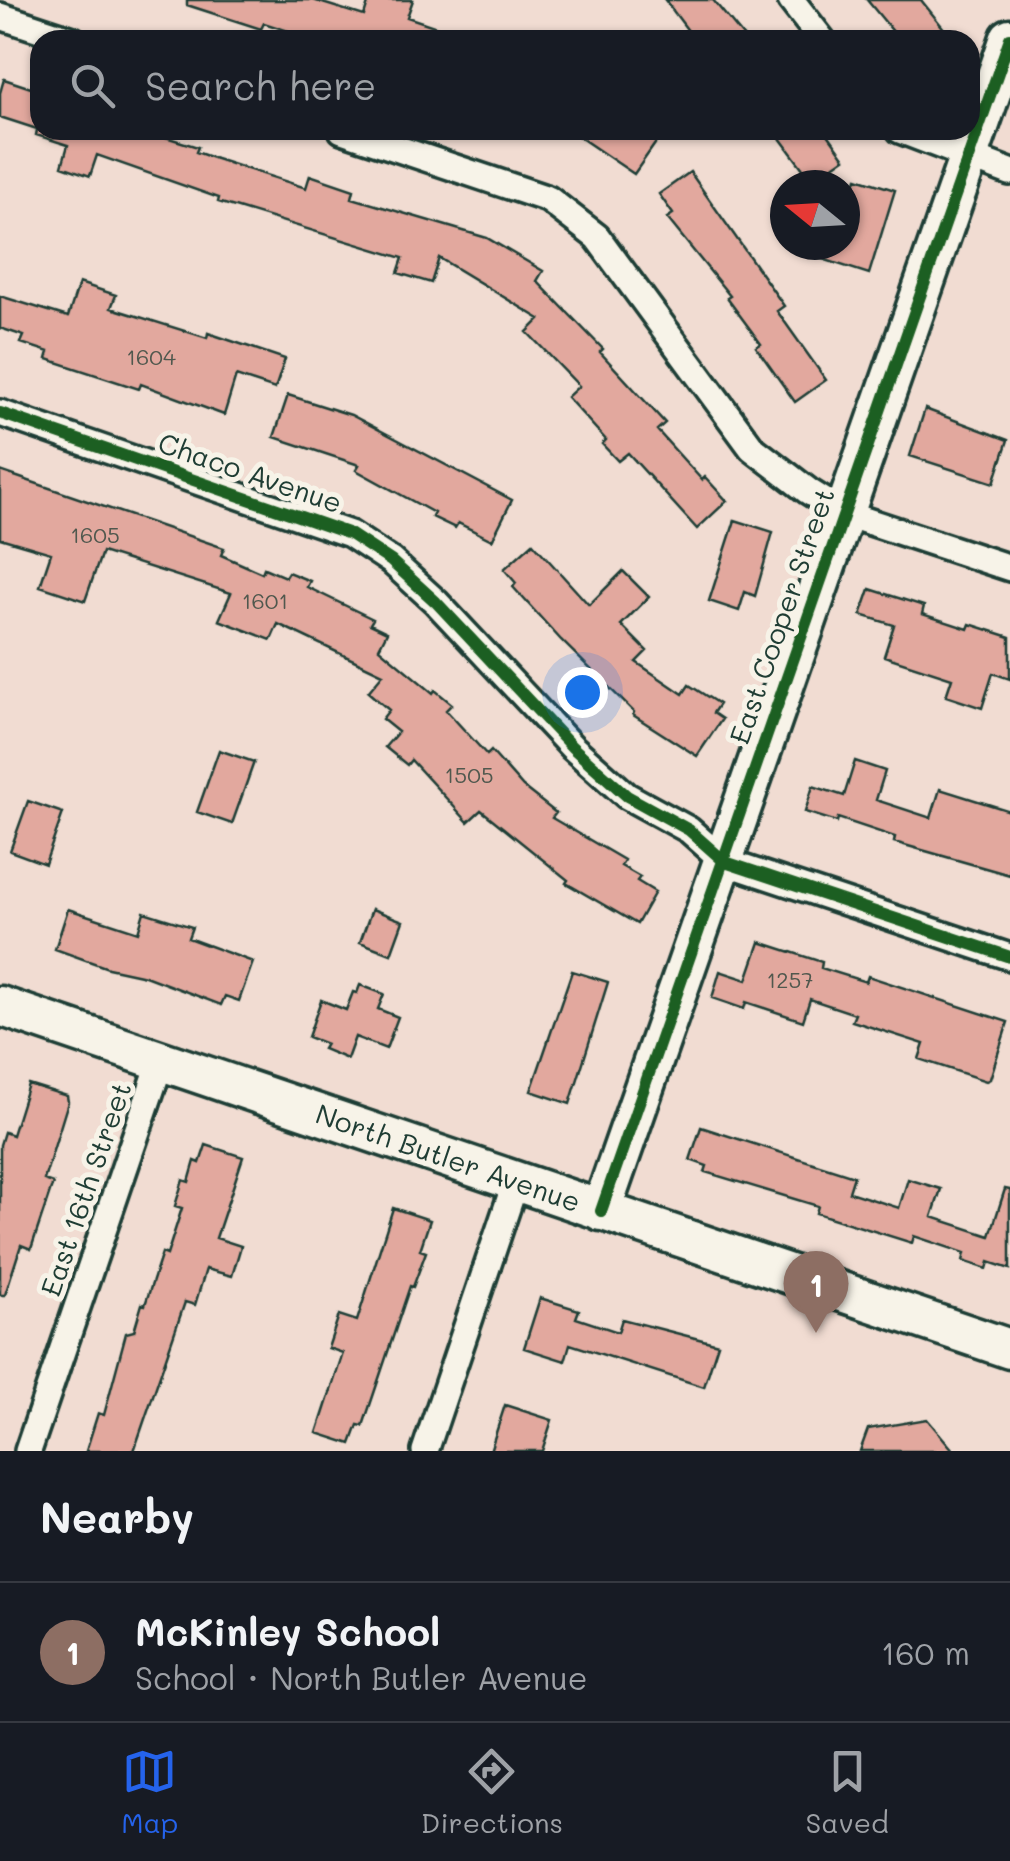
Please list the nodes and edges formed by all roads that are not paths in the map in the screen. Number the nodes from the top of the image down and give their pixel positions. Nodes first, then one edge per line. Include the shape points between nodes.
1 (791, 0) edge
2 (0, 16) edge
3 (43, 30) edge
4 (814, 30) edge
5 (1010, 38) edge
6 (980, 124) edge
7 (372, 140) edge
8 (923, 140) edge
9 (975, 140) edge
10 (968, 159) junction
11 (1010, 172) edge
12 (0, 413) edge
13 (843, 513) junction
14 (1010, 568) edge
15 (725, 862) junction
16 (1010, 957) edge
17 (0, 1006) edge
18 (161, 1060) junction
19 (516, 1181) junction
20 (601, 1211) junction
21 (1010, 1348) edge
22 (28, 1451) edge
23 (424, 1451) edge

1 - 4 street
2 - 3 street
5 - 6 street, East Cooper Street
7 - 13 street via 548,199 596,237 752,448
8 - 10 street
9 - 10 street, East Cooper Street
10 - 11 street
10 - 13 street, East Cooper Street
12 - 15 street, Chaco Avenue via 350,534 436,602 627,796 689,830
13 - 14 street
13 - 15 street, East Cooper Street
15 - 16 street, Chaco Avenue
15 - 20 street, East Cooper Street
17 - 18 street, North Butler Avenue
18 - 19 street, North Butler Avenue
18 - 22 street, East 16th Street
19 - 20 street, North Butler Avenue
19 - 23 street
20 - 21 street, North Butler Avenue

